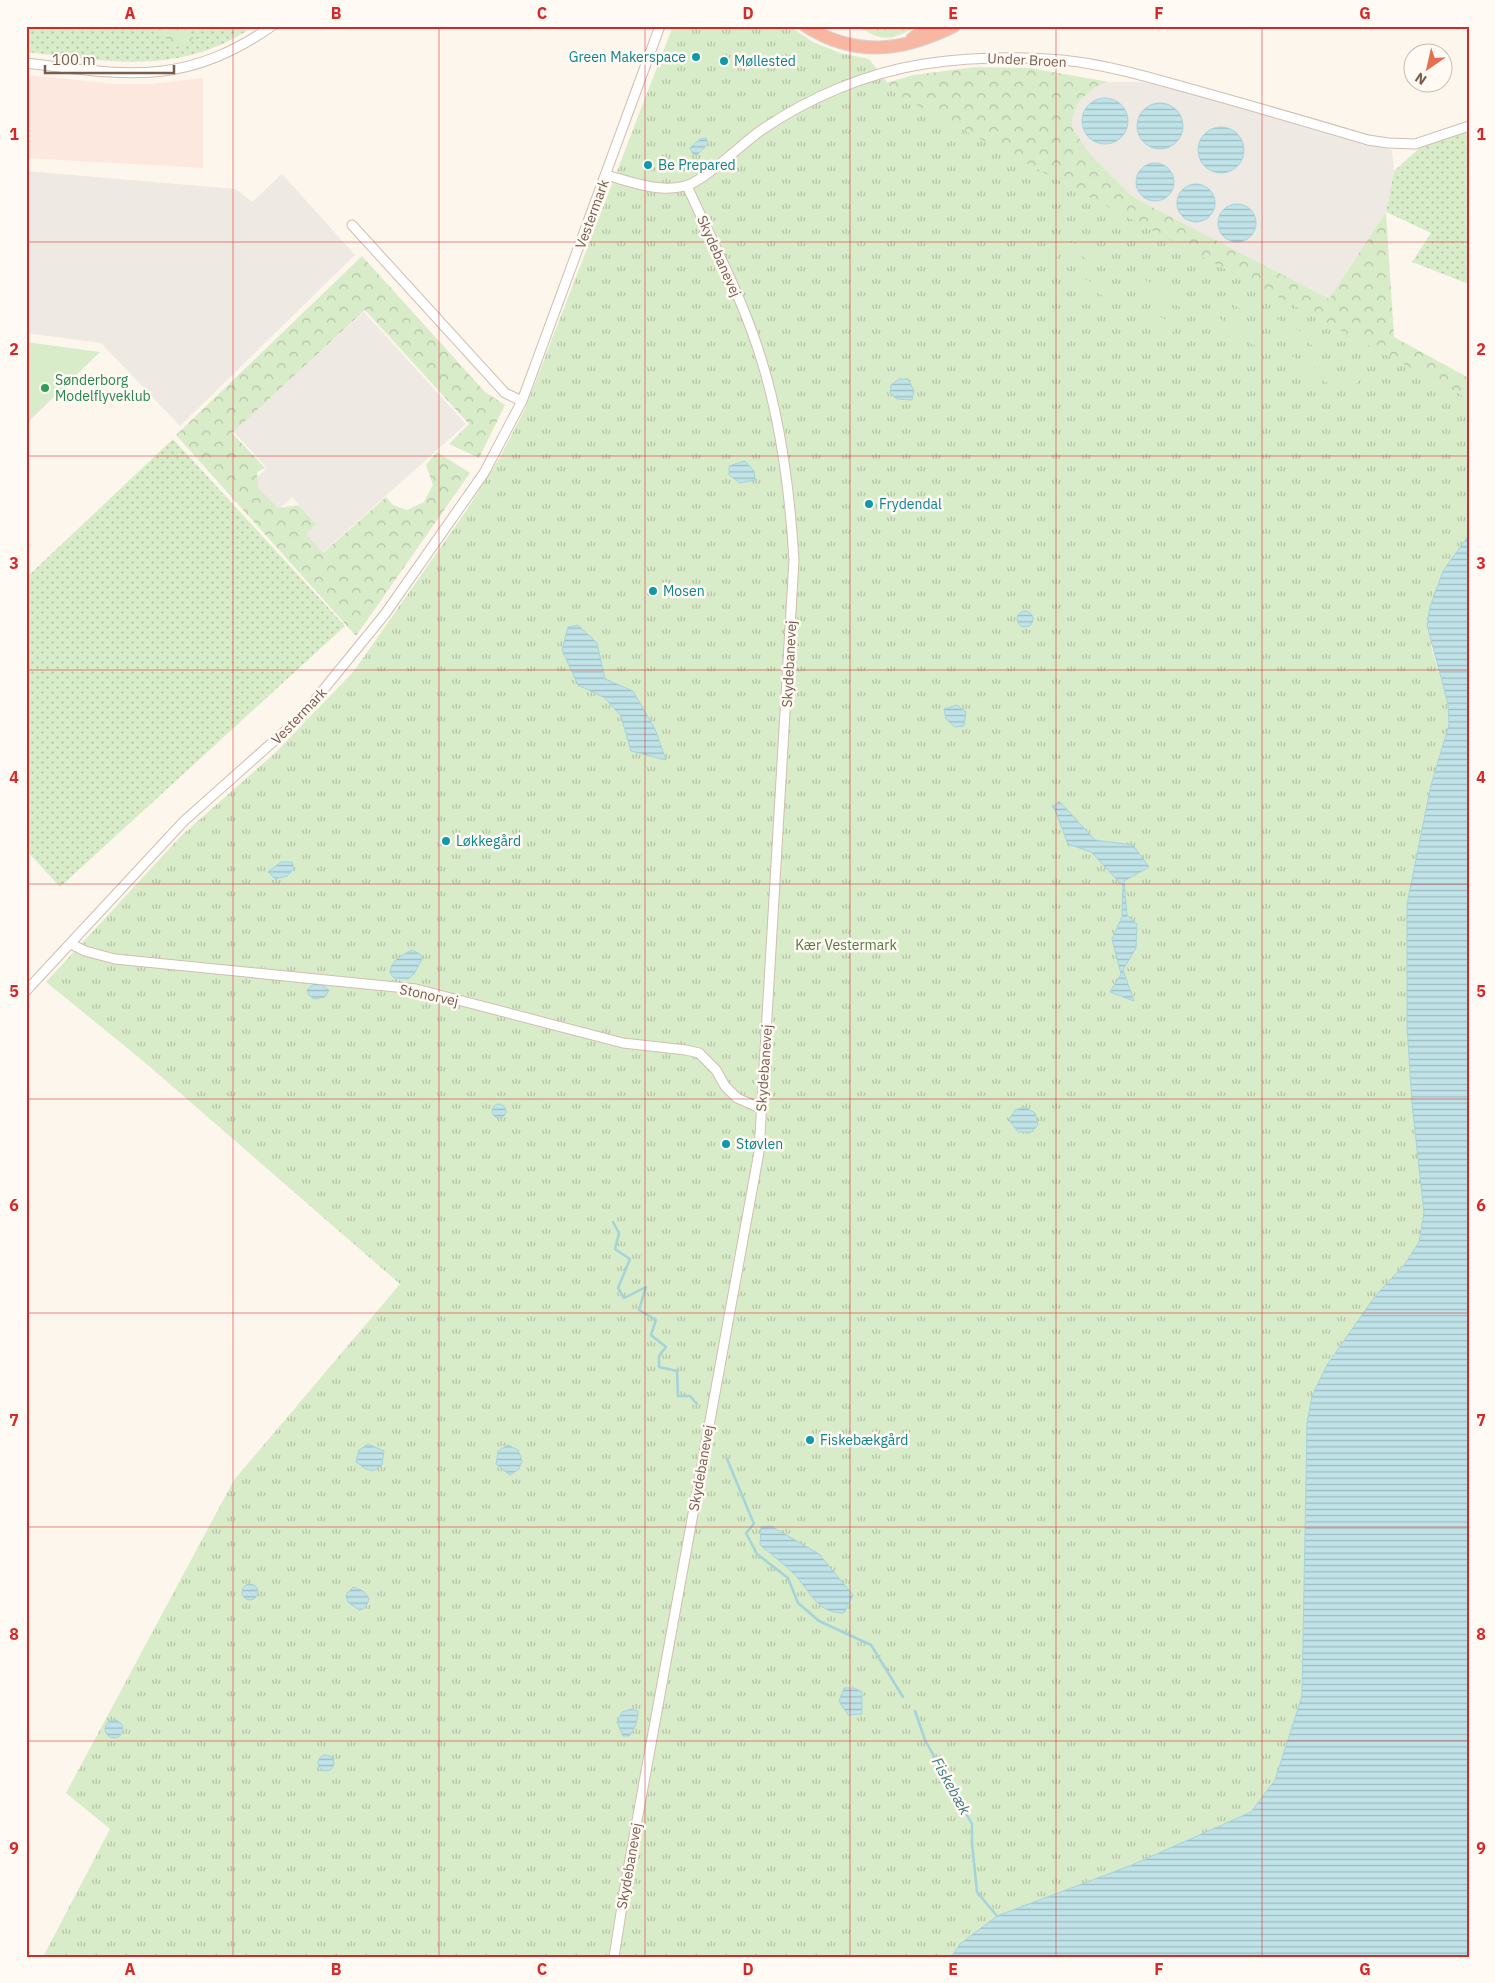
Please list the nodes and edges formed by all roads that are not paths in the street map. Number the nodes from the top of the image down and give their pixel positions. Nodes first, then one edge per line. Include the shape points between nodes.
1 (272, 26) edge
2 (660, 26) edge
3 (806, 26) edge
4 (930, 26) edge
5 (954, 26) edge
6 (886, 47) junction
7 (26, 63) edge
8 (1469, 126) edge
9 (606, 175) junction
10 (687, 186) junction
11 (352, 225) dead end
12 (522, 401) junction
13 (71, 944) junction
14 (26, 991) edge
15 (762, 1109) junction
16 (614, 1957) edge

1 - 7 street via 218,57 154,73 120,74
2 - 9 street, Vestermark
3 - 6 highway via 850,44
4 - 6 highway via 905,42
5 - 6 highway via 916,43
8 - 10 street, Under Broen via 1415,144 1388,143 1138,75 1064,61 1010,57 968,59 895,70 804,105 762,130
9 - 10 street, Under Broen via 655,188
9 - 12 street, Vestermark
10 - 15 street, Skydebanevej via 734,286 763,363 775,409 791,510 794,560 792,617
11 - 12 street via 505,393
12 - 13 street, Vestermark via 484,473 385,614 340,671 283,735 184,821
13 - 14 street, Vestermark
13 - 15 street, Stonorvej via 115,959 416,989 623,1044 699,1053 737,1098
15 - 16 street, Skydebanevej via 759,1152

